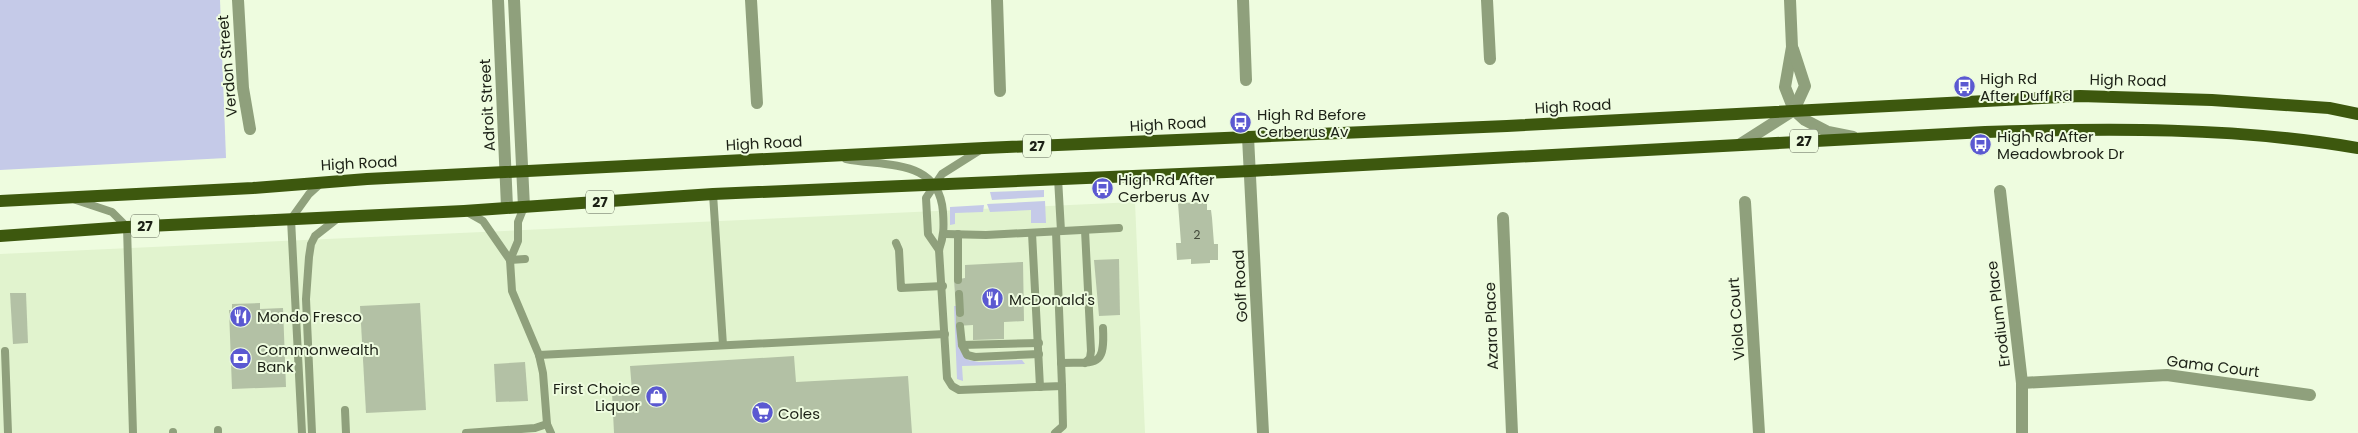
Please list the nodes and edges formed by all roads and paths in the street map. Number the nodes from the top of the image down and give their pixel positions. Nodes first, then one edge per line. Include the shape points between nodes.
1 (238, 0) edge
2 (498, 0) edge
3 (514, 0) edge
4 (751, 0) edge
5 (997, 0) edge
6 (1243, 0) edge
7 (1487, 0) edge
8 (1790, 0) edge
9 (1792, 47) junction
10 (1490, 59) dead end
11 (1246, 80) dead end
12 (1000, 91) dead end
13 (757, 103) dead end
14 (1794, 110) junction
15 (2358, 114) edge
16 (250, 129) dead end
17 (1248, 137) junction
18 (1860, 138) junction
19 (1739, 145) junction
20 (984, 148) junction
21 (2358, 148) edge
22 (826, 156) junction
23 (523, 171) junction
24 (1250, 171) junction
25 (506, 172) junction
26 (1058, 178) junction
27 (322, 181) junction
28 (934, 184) junction
29 (2000, 191) dead end
30 (713, 194) junction
31 (70, 197) junction
32 (0, 201) edge
33 (1745, 202) dead end
34 (524, 207) junction
35 (507, 208) junction
36 (464, 210) junction
37 (339, 216) junction
38 (1503, 218) dead end
39 (291, 219) junction
40 (127, 227) junction
41 (1119, 228) dead end
42 (1085, 230) junction
43 (1058, 232) junction
44 (1032, 233) junction
45 (945, 234) junction
46 (958, 234) junction
47 (0, 236) edge
48 (896, 243) dead end
49 (939, 250) junction
50 (525, 259) dead end
51 (510, 260) junction
52 (942, 276) junction
53 (943, 286) junction
54 (959, 294) dead end
55 (960, 313) dead end
56 (960, 326) dead end
57 (1103, 328) dead end
58 (945, 334) junction
59 (1039, 343) junction
60 (723, 345) junction
61 (962, 345) junction
62 (5, 351) dead end
63 (1039, 354) junction
64 (539, 355) junction
65 (1061, 363) junction
66 (1085, 363) junction
67 (2022, 384) junction
68 (1062, 386) junction
69 (1040, 387) junction
70 (2310, 395) dead end
71 (345, 410) dead end
72 (4, 416) edge
73 (547, 424) junction
74 (482, 432) edge
75 (8, 433) edge
76 (133, 433) edge
77 (302, 433) edge
78 (312, 433) edge
79 (346, 433) edge
80 (466, 433) edge
81 (551, 433) edge
82 (1055, 433) edge
83 (1263, 433) edge
84 (1512, 433) edge
85 (1759, 433) edge
86 (2022, 433) edge

1 - 16 street, Verdon Street via 243,88
2 - 25 street, Adroit Street
3 - 23 street
4 - 13 street
5 - 12 street
6 - 11 street
7 - 10 street
8 - 9 street
9 - 14 street via 1785,87
9 - 14 street via 1805,86
14 - 15 main road, High Road / 27 via 2080,96 2221,100 2329,108
14 - 17 main road, High Road / 27
14 - 18 street via 1828,132
14 - 19 street
17 - 20 main road, High Road / 27
17 - 24 street, Golf Road
18 - 19 main road, 27
18 - 21 main road, 27 via 2081,129 2214,132
19 - 24 main road, 27
20 - 22 main road, High Road / 27
20 - 28 lane via 942,174
22 - 23 main road, High Road / 27
22 - 28 lane via 906,166
23 - 25 main road, High Road / 27
23 - 34 street
24 - 26 main road, 27
24 - 83 street, Golf Road
25 - 27 main road, High Road / 27
25 - 35 street, Adroit Street
26 - 28 main road, 27
26 - 43 lane
27 - 31 main road, High Road / 27 via 253,188
27 - 39 lane
28 - 30 main road, 27
28 - 45 lane via 942,198
28 - 49 lane via 926,198 928,234
29 - 67 street, Erodium Place
30 - 34 main road, 27
30 - 60 lane
31 - 32 main road, High Road / 27
31 - 40 lane, High Road via 112,212
33 - 85 street, Viola Court
34 - 35 main road, 27
34 - 51 lane via 518,222 518,241
35 - 36 main road, 27
36 - 37 main road, 27
36 - 51 lane via 483,221
37 - 39 main road, 27
37 - 78 lane via 315,236 309,257 306,299
38 - 84 street, Azara Place
39 - 40 main road, 27
39 - 77 lane
40 - 47 main road, 27
40 - 76 lane
41 - 42 lane
42 - 43 lane
42 - 66 lane via 1091,351
43 - 44 lane
43 - 65 lane
44 - 46 lane
44 - 59 lane
45 - 46 lane
45 - 49 lane
46 - 52 lane via 958,277
48 - 53 lane via 901,288
49 - 52 lane
50 - 51 lane
51 - 64 lane via 512,291 523,308
52 - 53 lane
53 - 58 lane
54 - 55 lane
56 - 61 lane
57 - 66 lane via 1104,350 1101,357
58 - 60 lane
58 - 69 lane via 947,378 959,390
59 - 61 lane
59 - 63 lane
60 - 64 lane
61 - 63 lane via 967,355 975,357
62 - 72 lane
63 - 69 lane
64 - 73 lane
65 - 66 lane
65 - 68 lane
67 - 70 street, Gama Court via 2167,376
67 - 86 street, Erodium Place
68 - 69 lane
68 - 82 lane via 1063,426
71 - 79 lane
72 - 75 lane
73 - 74 lane via 535,428
73 - 81 lane
74 - 80 lane

